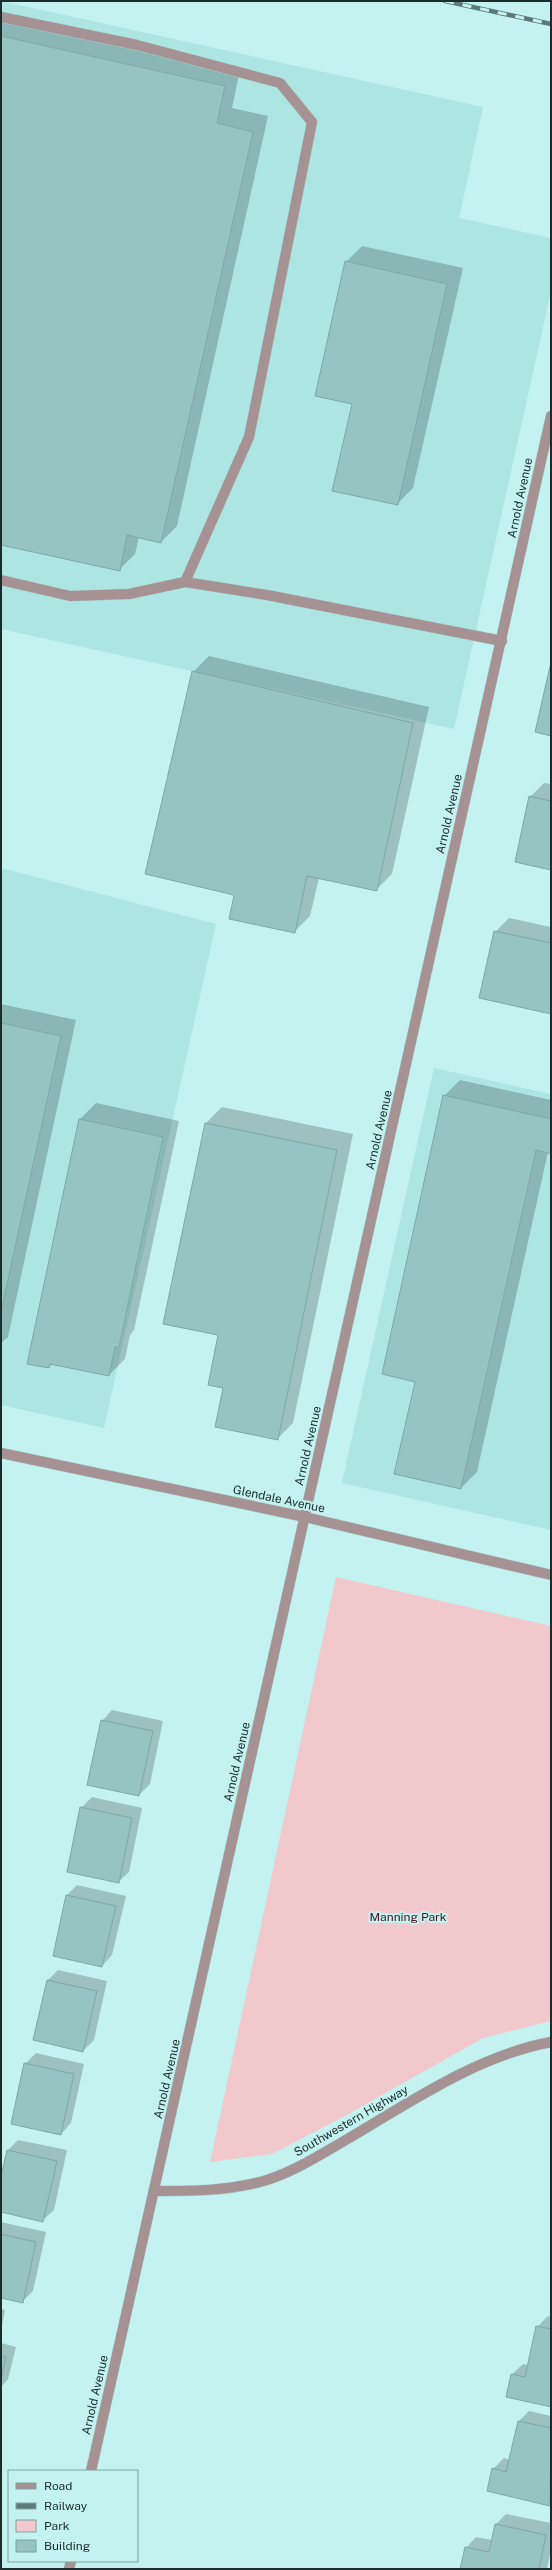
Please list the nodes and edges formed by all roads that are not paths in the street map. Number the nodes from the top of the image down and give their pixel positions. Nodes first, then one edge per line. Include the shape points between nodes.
1 (1, 17) edge
2 (551, 416) edge
3 (550, 427) edge
4 (1, 580) edge
5 (185, 582) junction
6 (502, 641) junction
7 (1, 1453) edge
8 (305, 1517) junction
9 (551, 1574) edge
10 (551, 2042) edge
11 (155, 2190) junction
12 (91, 2470) edge

1 - 5 street via 137,45 280,83 312,122 249,437
2 - 3 street, Arnold Avenue
3 - 6 street, Arnold Avenue
4 - 5 street via 70,596 130,594
5 - 6 street via 267,595
6 - 8 street, Arnold Avenue
7 - 8 street, Glendale Avenue
8 - 9 street, Glendale Avenue
8 - 11 street, Arnold Avenue
10 - 11 street, Southwestern Highway via 479,2065 444,2082 312,2160 262,2182 216,2191
11 - 12 street, Arnold Avenue

